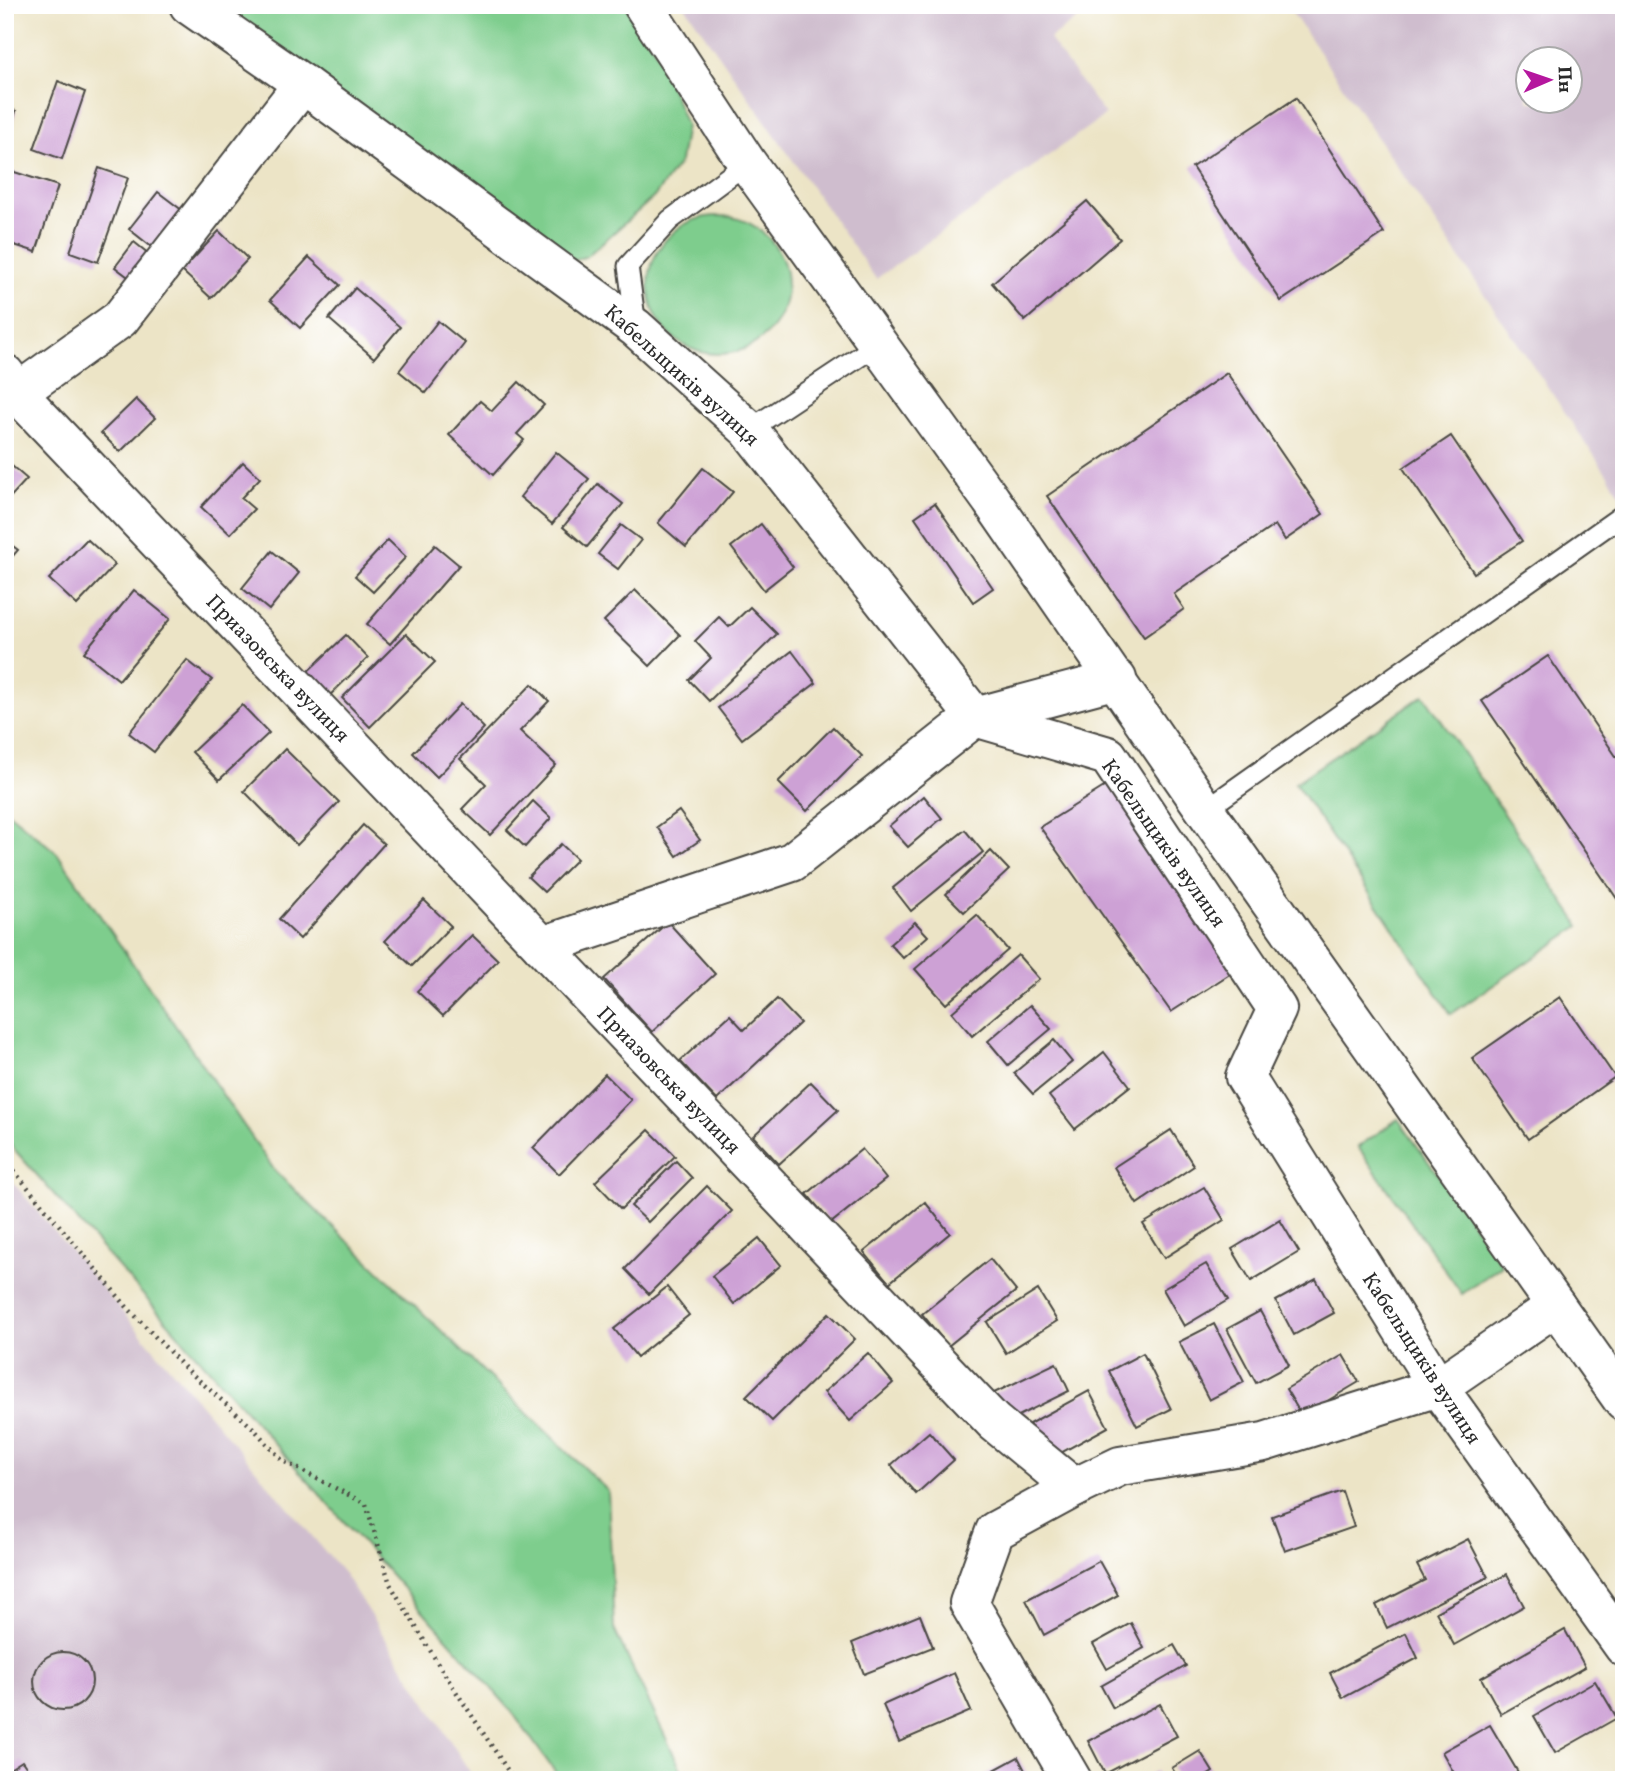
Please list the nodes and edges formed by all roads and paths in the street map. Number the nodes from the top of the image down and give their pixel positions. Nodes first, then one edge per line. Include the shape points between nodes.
1 (189, 5) edge
2 (643, 5) edge
3 (303, 84) junction
4 (747, 163) junction
5 (636, 328) junction
6 (877, 345) junction
7 (11, 383) edge
8 (749, 430) junction
9 (1624, 514) edge
10 (1117, 680) junction
11 (975, 717) junction
12 (1205, 810) junction
13 (542, 946) junction
14 (5, 1160) edge
15 (1556, 1306) junction
16 (1438, 1387) junction
17 (1624, 1402) edge
18 (1074, 1488) junction
19 (1624, 1647) edge
20 (514, 1780) edge
21 (1072, 1780) edge

1 - 3 street, Кабельщиків вулиця
2 - 4 street
3 - 5 street, Кабельщиків вулиця
3 - 7 street via 120,319
4 - 5 lane via 670,220 628,266
4 - 6 street
5 - 8 street, Кабельщиків вулиця
6 - 8 lane
6 - 10 street
7 - 13 street, Приазовська вулиця
8 - 11 street, Кабельщиків вулиця
9 - 12 lane
10 - 11 street
10 - 12 street
11 - 13 street via 792,862
11 - 16 street, Кабельщиків вулиця via 1108,756 1277,1009 1245,1077
12 - 15 street
13 - 18 street, Приазовська вулиця via 994,1422
14 - 20 path via 127,1307 184,1367 283,1461 366,1504 390,1584
15 - 16 street
15 - 17 street
16 - 18 street via 1264,1442 1120,1466
16 - 19 street, Кабельщиків вулиця
18 - 21 street via 995,1531 969,1603

